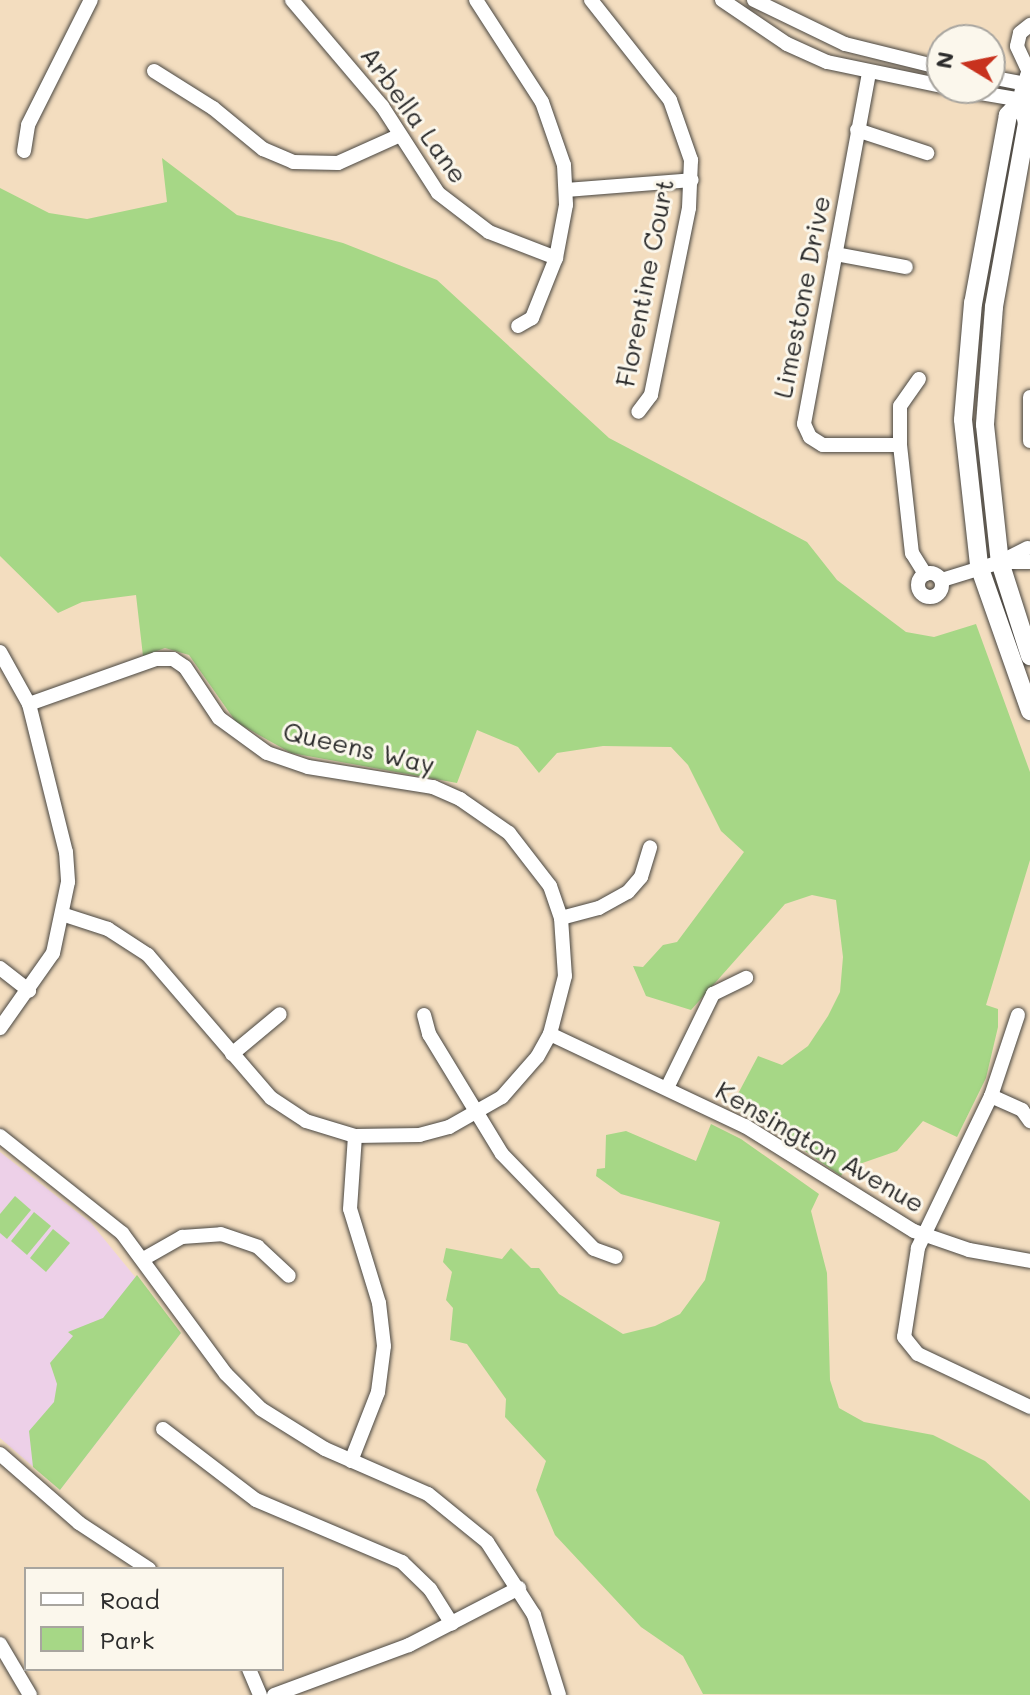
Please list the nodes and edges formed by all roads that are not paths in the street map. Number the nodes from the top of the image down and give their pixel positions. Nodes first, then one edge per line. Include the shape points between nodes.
1 (91, 0) edge
2 (292, 0) edge
3 (476, 0) edge
4 (591, 0) edge
5 (722, 0) edge
6 (754, 0) edge
7 (1030, 25) edge
8 (926, 64) edge
9 (154, 71) dead end
10 (869, 73) junction
11 (1006, 79) edge
12 (1028, 82) edge
13 (926, 83) edge
14 (1006, 84) edge
15 (857, 130) junction
16 (400, 135) junction
17 (24, 151) dead end
18 (927, 153) dead end
19 (692, 180) junction
20 (566, 190) junction
21 (835, 254) junction
22 (556, 258) junction
23 (906, 267) dead end
24 (518, 326) dead end
25 (919, 379) dead end
26 (1030, 397) edge
27 (638, 412) dead end
28 (1030, 441) edge
29 (900, 445) junction
30 (1030, 553) edge
31 (1000, 562) junction
32 (979, 566) junction
33 (922, 579) junction
34 (942, 580) junction
35 (0, 652) edge
36 (1030, 656) edge
37 (29, 704) junction
38 (1030, 711) edge
39 (650, 847) dead end
40 (65, 915) junction
41 (561, 918) junction
42 (0, 968) edge
43 (746, 978) dead end
44 (29, 991) junction
45 (280, 1014) dead end
46 (424, 1015) dead end
47 (1018, 1015) dead end
48 (0, 1028) edge
49 (550, 1034) junction
50 (232, 1054) junction
51 (667, 1088) junction
52 (991, 1096) junction
53 (478, 1113) junction
54 (1030, 1121) edge
55 (0, 1136) edge
56 (355, 1136) junction
57 (924, 1234) junction
58 (616, 1257) dead end
59 (145, 1258) junction
60 (1030, 1261) edge
61 (289, 1276) dead end
62 (1030, 1407) edge
63 (163, 1429) dead end
64 (0, 1454) edge
65 (351, 1461) junction
66 (146, 1567) edge
67 (519, 1588) junction
68 (452, 1624) junction
69 (0, 1644) edge
70 (250, 1671) edge
71 (30, 1695) edge
72 (260, 1695) edge
73 (274, 1695) edge
74 (559, 1695) edge

1 - 17 street via 28,125
2 - 16 street, Arbella Lane
3 - 20 street via 542,102 559,143
4 - 19 street, Florentine Court via 670,100 686,137
5 - 10 street via 807,53
6 - 8 street via 845,44
7 - 12 street via 1020,33 1017,46
9 - 16 street via 213,108 263,149 293,162 338,163
10 - 13 street
10 - 15 street, Limestone Drive
11 - 12 street
12 - 14 street
12 - 31 main road via 1027,123 986,374 986,469
12 - 32 main road via 1008,115 965,370 965,468
15 - 18 street
15 - 21 street, Limestone Drive
16 - 22 street, Arbella Lane via 425,177 453,208 489,232
19 - 20 street
19 - 27 street, Florentine Court via 651,395
20 - 22 street
21 - 23 street
21 - 29 street, Limestone Drive via 804,415 806,431 823,445
22 - 24 street via 532,318
25 - 29 street via 900,406
26 - 28 street
29 - 33 street via 912,553
30 - 31 street
31 - 32 street
31 - 36 main road
32 - 34 street
32 - 38 main road
33 - 34 street
33 - 34 street via 923,595 934,597
35 - 37 street
37 - 40 street via 66,852
37 - 41 street, Queens Way via 156,659 173,659 185,667 219,718 267,753 308,767 433,787 484,813 532,859
39 - 41 street via 641,877 628,892 599,908
40 - 44 street via 53,953
40 - 50 street, Queens Way via 108,929 148,955
41 - 49 street, Queens Way via 565,976
42 - 44 street
43 - 51 street via 713,994
44 - 48 street
45 - 50 street
46 - 53 street via 429,1034
47 - 52 street
49 - 51 street, Kensington Avenue
49 - 53 street, Queens Way via 520,1078
50 - 56 street, Queens Way via 258,1087 288,1110
51 - 57 street, Kensington Avenue via 745,1126 856,1199
52 - 54 street via 1022,1110
52 - 57 street
53 - 56 street, Queens Way via 420,1135
53 - 58 street via 522,1177 594,1249
55 - 59 street via 112,1223
56 - 65 street via 350,1209 379,1303 384,1346 378,1392
57 - 60 street, Kensington Avenue via 969,1250
57 - 62 street via 908,1292 907,1345
59 - 61 street via 182,1237 221,1234 258,1247
59 - 65 street via 240,1390 285,1426
63 - 68 street via 256,1500 402,1562 430,1589
64 - 66 street via 79,1523
65 - 67 street via 402,1481 449,1509 487,1542
67 - 68 street
67 - 74 street via 546,1643
68 - 73 street
69 - 71 street
70 - 72 street

